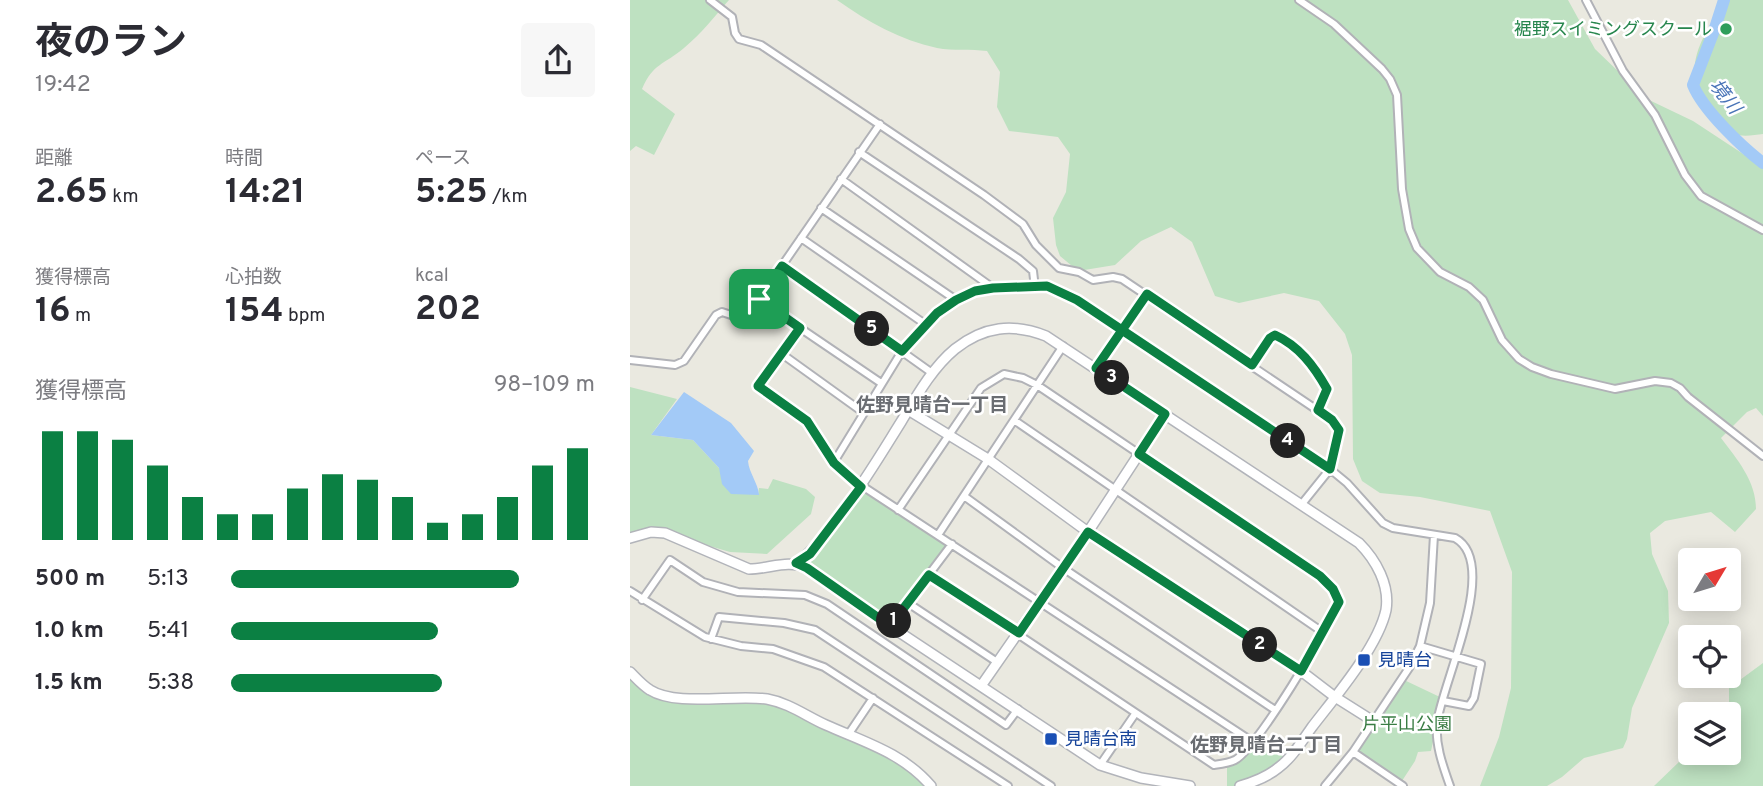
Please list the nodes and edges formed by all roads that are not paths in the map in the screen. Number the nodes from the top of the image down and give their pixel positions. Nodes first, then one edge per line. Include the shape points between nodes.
1 (710, 0) edge
2 (1299, 0) edge
3 (1586, 0) edge
4 (880, 124) junction
5 (859, 152) junction
6 (841, 179) junction
7 (821, 208) junction
8 (1763, 230) edge
9 (801, 238) junction
10 (782, 266) junction
11 (993, 288) junction
12 (1035, 288) junction
13 (1147, 294) junction
14 (759, 299) junction
15 (956, 300) junction
16 (925, 324) junction
17 (800, 328) junction
18 (1122, 330) junction
19 (1063, 346) junction
20 (902, 351) junction
21 (782, 354) junction
22 (630, 359) edge
23 (1252, 365) junction
24 (1096, 368) junction
25 (932, 373) junction
26 (881, 383) junction
27 (1037, 385) junction
28 (908, 410) junction
29 (1318, 410) junction
30 (864, 412) junction
31 (1165, 414) junction
32 (1014, 420) junction
33 (949, 436) junction
34 (1139, 454) junction
35 (1763, 456) edge
36 (988, 459) junction
37 (834, 463) junction
38 (1330, 469) junction
39 (861, 487) junction
40 (1115, 491) junction
41 (964, 496) junction
42 (1301, 505) junction
43 (898, 510) junction
44 (1088, 532) junction
45 (938, 535) junction
46 (1434, 535) junction
47 (630, 538) edge
48 (952, 544) junction
49 (796, 563) junction
50 (1063, 568) junction
51 (929, 575) junction
52 (630, 591) edge
53 (642, 600) junction
54 (908, 603) junction
55 (1040, 603) junction
56 (890, 626) junction
57 (1019, 633) junction
58 (1324, 633) junction
59 (711, 639) junction
60 (1420, 646) junction
61 (1456, 657) junction
62 (997, 662) junction
63 (1301, 671) junction
64 (630, 672) edge
65 (981, 685) junction
66 (1335, 697) junction
67 (873, 698) junction
68 (1443, 701) junction
69 (1018, 709) junction
70 (1275, 709) junction
71 (1135, 714) junction
72 (1373, 720) junction
73 (848, 735) junction
74 (1254, 742) junction
75 (1353, 752) junction
76 (1100, 765) junction
77 (1395, 780) junction
78 (1139, 782) edge
79 (932, 786) edge
80 (1008, 786) edge
81 (1051, 786) edge
82 (1190, 786) edge
83 (1240, 786) edge
84 (1325, 786) edge
85 (1388, 786) edge
86 (1403, 786) edge
87 (1450, 786) edge

1 - 4 street via 732,18 739,39 761,45
2 - 35 street via 1335,24 1390,79 1397,95 1402,189 1417,248 1440,272 1483,300 1502,340 1519,359 1551,374 1615,388 1671,383
3 - 8 street via 1623,71 1655,115 1685,175 1701,196
4 - 5 street
4 - 13 street via 1023,224 1059,268 1093,279 1122,279
5 - 6 street
5 - 12 street via 1019,259 1033,271
6 - 7 street
6 - 11 street
7 - 9 street
7 - 15 street
9 - 10 street
9 - 16 street
10 - 14 street
10 - 20 street
11 - 12 street
11 - 15 street
12 - 18 street via 1047,286 1077,300
13 - 18 street
13 - 23 street
14 - 17 street
14 - 22 street via 752,300 737,317 722,312 716,315 684,361 675,365
15 - 16 street
16 - 20 street
17 - 21 street
17 - 26 street
18 - 24 street
18 - 38 street
19 - 24 street
19 - 25 street via 1031,330 998,329 955,349
19 - 27 street
20 - 25 street
20 - 26 street
21 - 30 street
21 - 37 street via 758,386 807,421
23 - 29 street
23 - 29 street via 1270,338 1282,338 1305,356 1327,389
24 - 31 street
25 - 28 street
26 - 30 street
27 - 32 street
27 - 33 street via 1004,374 988,382
27 - 34 street
28 - 33 street
28 - 39 street
29 - 38 street via 1339,430
30 - 37 street
31 - 34 street
31 - 42 street
32 - 36 street
32 - 40 street
33 - 36 street
33 - 43 street
34 - 40 street
34 - 58 street via 1329,584 1339,602
36 - 41 street
36 - 44 street
37 - 39 street
38 - 42 street
38 - 46 street via 1348,483 1378,521
39 - 43 street
39 - 49 street via 810,554
40 - 44 street
40 - 58 street
41 - 45 street
41 - 50 street
42 - 66 street via 1359,543 1385,585 1381,625
43 - 45 street
44 - 50 street
44 - 63 street
45 - 48 street
46 - 60 street via 1430,603
46 - 61 street via 1464,543 1473,572
47 - 49 street via 665,533 749,569
48 - 51 street
48 - 55 street
49 - 56 street
50 - 55 street
50 - 70 street
51 - 54 street
51 - 57 street
52 - 53 street
53 - 59 street
53 - 69 street via 670,561 703,582 738,592 805,595 827,604 1006,725
54 - 56 street
54 - 62 street
55 - 57 street
55 - 74 street
56 - 65 street
57 - 62 street
57 - 71 street
58 - 63 street
59 - 67 street via 793,655 824,667
59 - 81 street via 719,617 815,630
60 - 61 street
60 - 72 street
61 - 68 street
61 - 68 street via 1481,664 1474,698 1469,706
62 - 65 street
63 - 66 street
63 - 70 street
64 - 73 street via 664,696 770,700
65 - 69 street
66 - 72 street
66 - 83 street via 1281,766
67 - 73 street
67 - 80 street
68 - 87 street via 1437,724 1439,756
69 - 76 street
70 - 74 street
71 - 74 street via 1214,765 1236,759
71 - 76 street
72 - 75 street
73 - 79 street via 891,753
75 - 77 street
75 - 84 street
76 - 78 street
77 - 85 street
77 - 86 street
78 - 82 street

